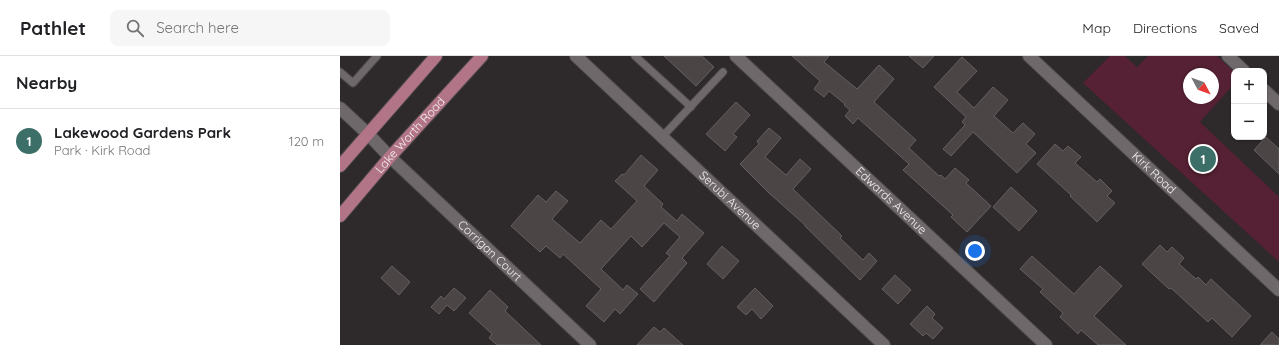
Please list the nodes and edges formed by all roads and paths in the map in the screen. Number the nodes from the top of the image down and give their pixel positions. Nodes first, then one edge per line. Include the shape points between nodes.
1 (377, 56) edge
2 (436, 56) edge
3 (482, 56) edge
4 (576, 56) edge
5 (635, 56) edge
6 (736, 56) edge
7 (1029, 56) edge
8 (1228, 56) edge
9 (1241, 68) edge
10 (340, 72) edge
11 (723, 72) dead end
12 (1267, 93) edge
13 (1279, 104) edge
14 (691, 107) junction
15 (340, 108) edge
16 (368, 134) junction
17 (662, 137) junction
18 (390, 157) junction
19 (340, 166) edge
20 (340, 216) edge
21 (1279, 290) edge
22 (590, 345) edge
23 (884, 345) edge
24 (1046, 345) edge

1 - 10 lane via 353,83
2 - 16 main road
3 - 18 main road, Lake Worth Road
4 - 17 street, Serubi Avenue
5 - 14 lane
6 - 24 street, Edwards Avenue
7 - 21 street, Kirk Road
8 - 9 street
11 - 14 lane
12 - 13 street
14 - 17 lane
15 - 16 street, Corrigan Court
16 - 18 street, Corrigan Court
16 - 19 main road
17 - 23 street, Serubi Avenue
18 - 20 main road, Lake Worth Road
18 - 22 street, Corrigan Court

